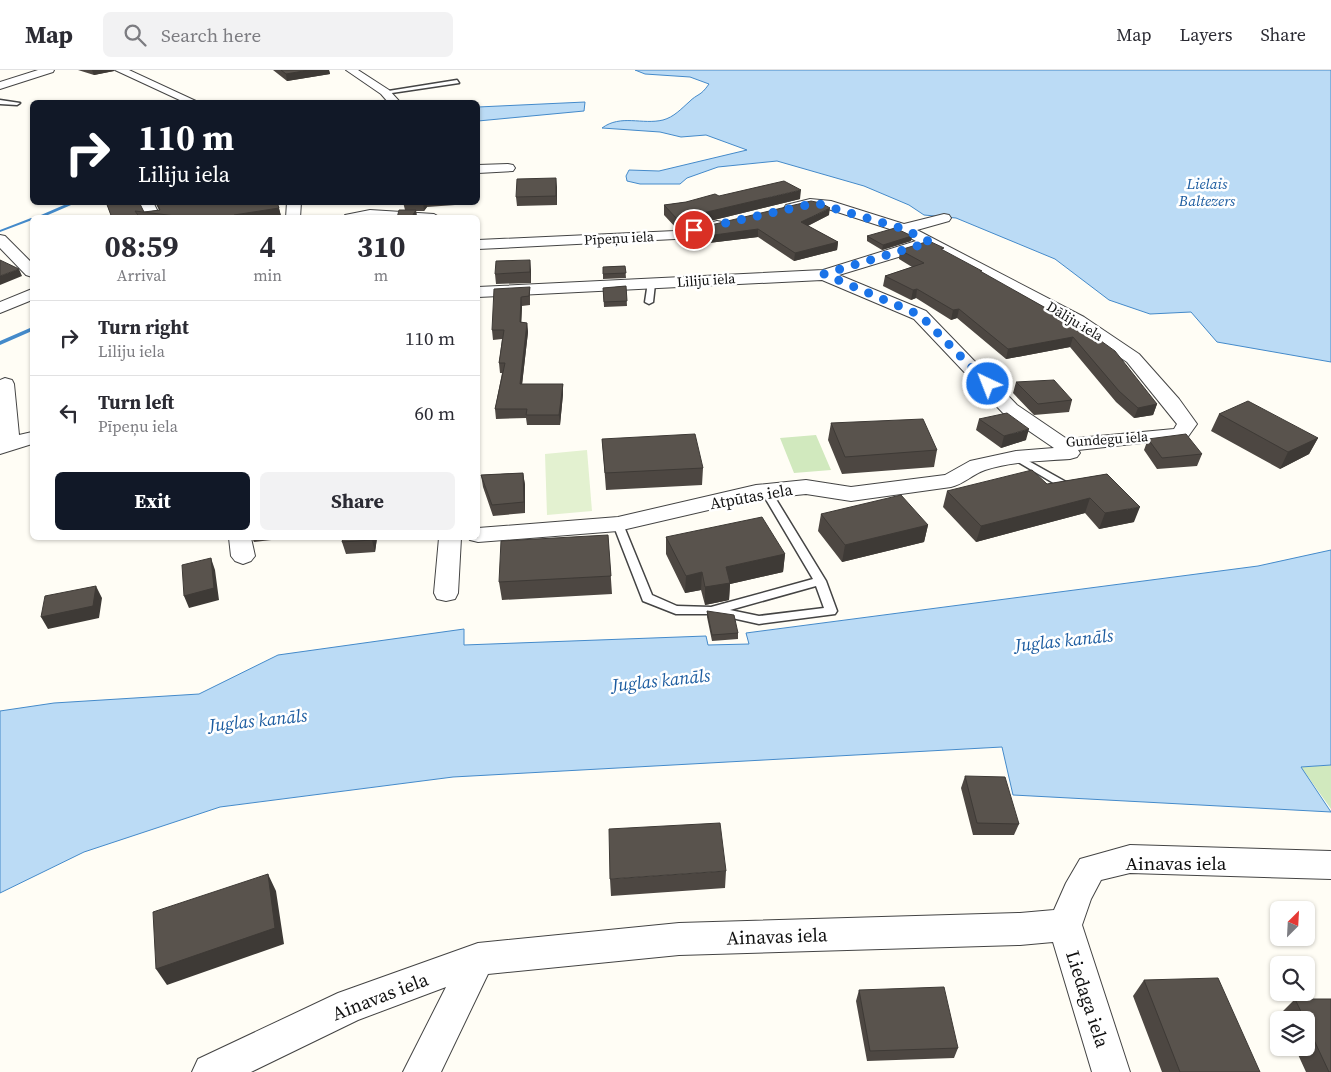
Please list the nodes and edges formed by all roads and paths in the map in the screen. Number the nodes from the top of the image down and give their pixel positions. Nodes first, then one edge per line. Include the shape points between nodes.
1 (49, 70) edge
2 (120, 70) edge
3 (351, 70) edge
4 (458, 82) dead end
5 (3, 84) edge
6 (385, 92) junction
7 (188, 100) edge
8 (392, 100) edge
9 (0, 102) edge
10 (16, 103) dead end
11 (508, 168) dead end
12 (480, 170) edge
13 (375, 208) edge
14 (778, 211) edge
15 (358, 215) edge
16 (416, 215) edge
17 (944, 218) dead end
18 (731, 222) edge
19 (904, 229) junction
20 (0, 239) edge
21 (930, 242) junction
22 (480, 245) edge
23 (30, 270) edge
24 (824, 274) junction
25 (651, 284) junction
26 (480, 292) edge
27 (30, 295) edge
28 (649, 302) dead end
29 (0, 308) edge
30 (4, 384) dead end
31 (1180, 434) joint
32 (30, 439) edge
33 (1064, 445) junction
34 (5, 446) edge
35 (1016, 457) junction
36 (766, 491) junction
37 (1074, 491) edge
38 (618, 524) junction
39 (480, 536) edge
40 (451, 540) edge
41 (820, 580) junction
42 (446, 593) dead end
43 (711, 611) junction
44 (1331, 865) edge
45 (1065, 925) junction
46 (478, 959) junction
47 (211, 1072) edge
48 (422, 1072) edge
49 (1111, 1072) edge

1 - 5 street
2 - 7 street
3 - 6 street
4 - 6 lane
6 - 8 street
9 - 10 lane
11 - 12 street
13 - 15 street
13 - 16 street
14 - 19 street via 816,203
17 - 19 street
18 - 22 street, Pīpeņu iela via 675,235
19 - 21 street
20 - 23 street
21 - 24 street, Liliju iela
21 - 31 street, Dāliju iela via 1078,321 1132,358 1187,424
24 - 25 street, Liliju iela
24 - 33 street, Gundegu iela via 920,315 1010,409
25 - 26 street, Liliju iela
25 - 28 lane
27 - 29 street
30 - 34 street
31 - 33 street, Gundegu iela
32 - 34 street
33 - 35 street, Atpūtas iela via 1070,453
35 - 36 street, Atpūtas iela via 977,465 951,482 851,494 806,487
35 - 37 lane
36 - 38 street, Atpūtas iela
36 - 41 lane
38 - 39 street, Atpūtas iela
38 - 43 lane via 647,598 676,610
40 - 42 street
41 - 43 lane
41 - 43 lane via 831,612 759,620
44 - 45 street, Ainavas iela via 1130,859 1091,869 1076,893
45 - 46 street, Ainavas iela via 679,939
45 - 49 street, Liedaga iela
46 - 47 street, Ainavas iela via 350,1005
46 - 48 street

